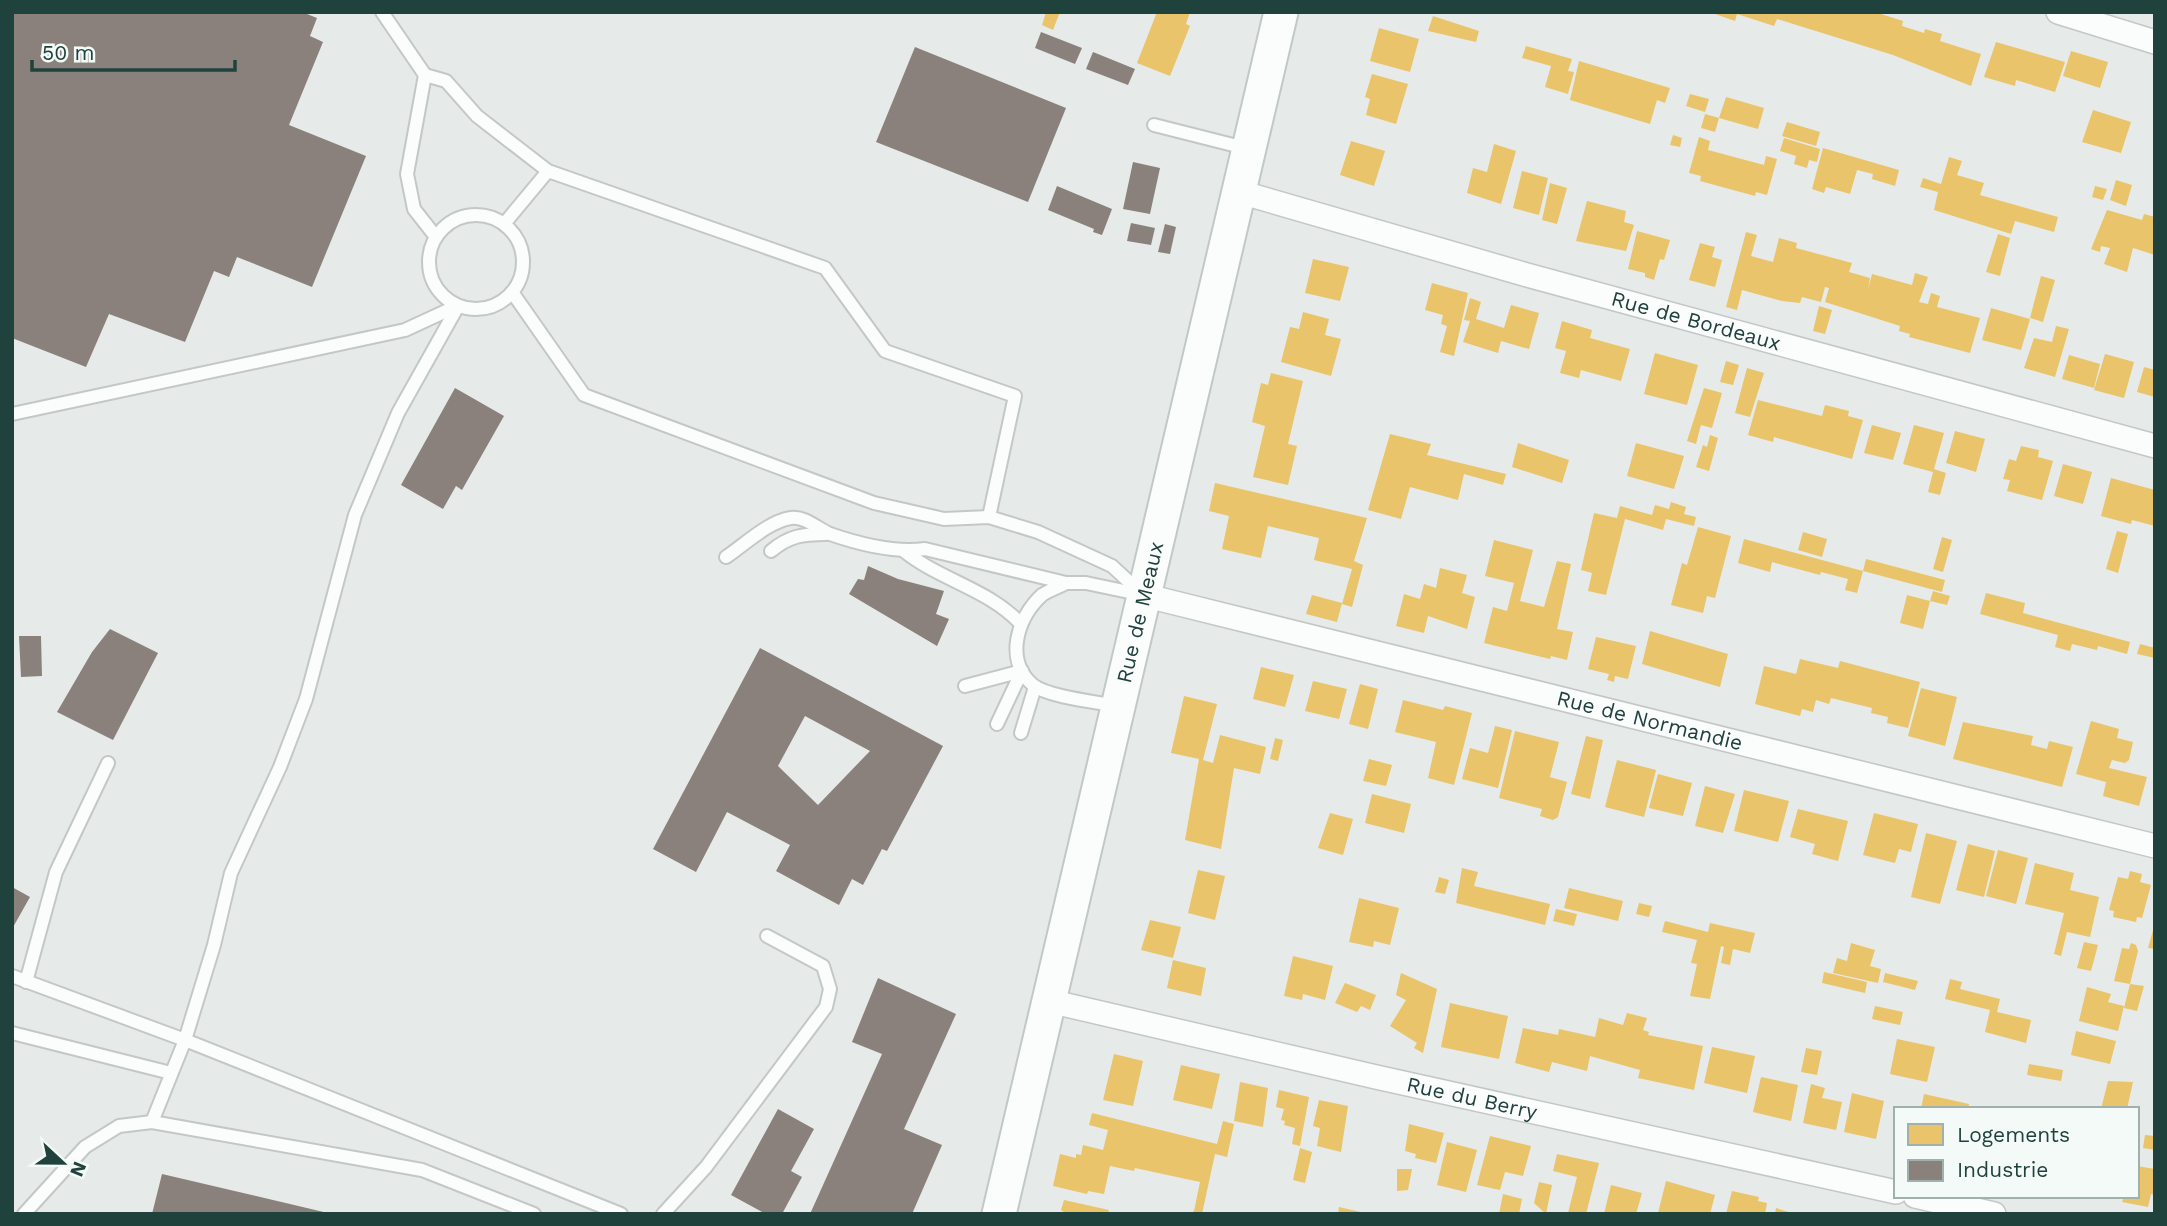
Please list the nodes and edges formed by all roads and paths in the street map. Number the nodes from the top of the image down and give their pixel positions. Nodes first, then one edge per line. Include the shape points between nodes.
1 (382, 12) edge
2 (1281, 12) edge
3 (2059, 12) edge
4 (2155, 42) edge
5 (425, 75) junction
6 (1154, 125) dead end
7 (1249, 149) junction
8 (548, 171) junction
9 (1240, 192) junction
10 (504, 224) junction
11 (436, 237) junction
12 (512, 292) junction
13 (457, 306) junction
14 (12, 414) edge
15 (2155, 446) edge
16 (989, 517) junction
17 (830, 534) junction
18 (843, 537) junction
19 (771, 551) dead end
20 (904, 551) junction
21 (839, 552) dead end
22 (726, 557) dead end
23 (1066, 583) junction
24 (1143, 595) junction
25 (1020, 623) junction
26 (1022, 671) junction
27 (965, 686) dead end
28 (1035, 687) junction
29 (1117, 706) junction
30 (997, 724) dead end
31 (1021, 733) dead end
32 (108, 762) dead end
33 (2155, 846) edge
34 (767, 936) dead end
35 (12, 976) edge
36 (26, 982) junction
37 (1049, 1001) junction
38 (12, 1033) edge
39 (185, 1040) junction
40 (171, 1073) junction
41 (152, 1122) junction
42 (1894, 1192) edge
43 (1924, 1198) edge
44 (24, 1214) edge
45 (534, 1214) edge
46 (621, 1214) edge
47 (663, 1214) edge
48 (999, 1214) edge
49 (1994, 1214) edge

1 - 5 lane
2 - 7 main road, Rue de Meaux
3 - 4 street
5 - 8 lane via 446,81 477,116
5 - 11 lane via 407,174 414,209
6 - 7 lane
7 - 9 main road, Rue de Meaux
8 - 10 lane
8 - 16 lane via 825,268 885,351 1015,397
9 - 15 street, Rue de Bordeaux
9 - 24 main road, Rue de Meaux
10 - 11 lane via 475,215 446,225
10 - 12 lane via 514,235 523,264
11 - 13 lane via 429,252 429,269 443,297
12 - 13 lane via 487,308
12 - 16 lane via 584,395 874,503 944,519
13 - 14 lane via 405,330
13 - 39 lane via 398,413 355,515 306,699 281,767 231,873
16 - 24 lane via 1038,532 1112,566
17 - 18 lane
17 - 19 lane via 798,534
17 - 22 lane via 792,518
18 - 20 lane
18 - 21 lane
20 - 23 lane via 925,549
20 - 25 lane via 922,566 984,596
23 - 24 lane
23 - 25 lane via 1044,593
24 - 29 main road, Rue de Meaux
24 - 33 street, Rue de Normandie
25 - 26 lane via 1015,647
26 - 27 lane
26 - 28 lane
26 - 30 lane
28 - 29 lane
28 - 31 lane
29 - 37 main road, Rue de Meaux
32 - 36 lane via 56,872
34 - 47 lane via 823,966 830,989 826,1007 706,1167
35 - 36 lane
36 - 39 lane
37 - 42 street, Rue du Berry
37 - 48 main road, Rue de Meaux
38 - 40 lane
39 - 40 lane
39 - 46 lane
40 - 41 lane
41 - 44 lane via 119,1126 85,1147
41 - 45 lane via 422,1170
43 - 49 street

